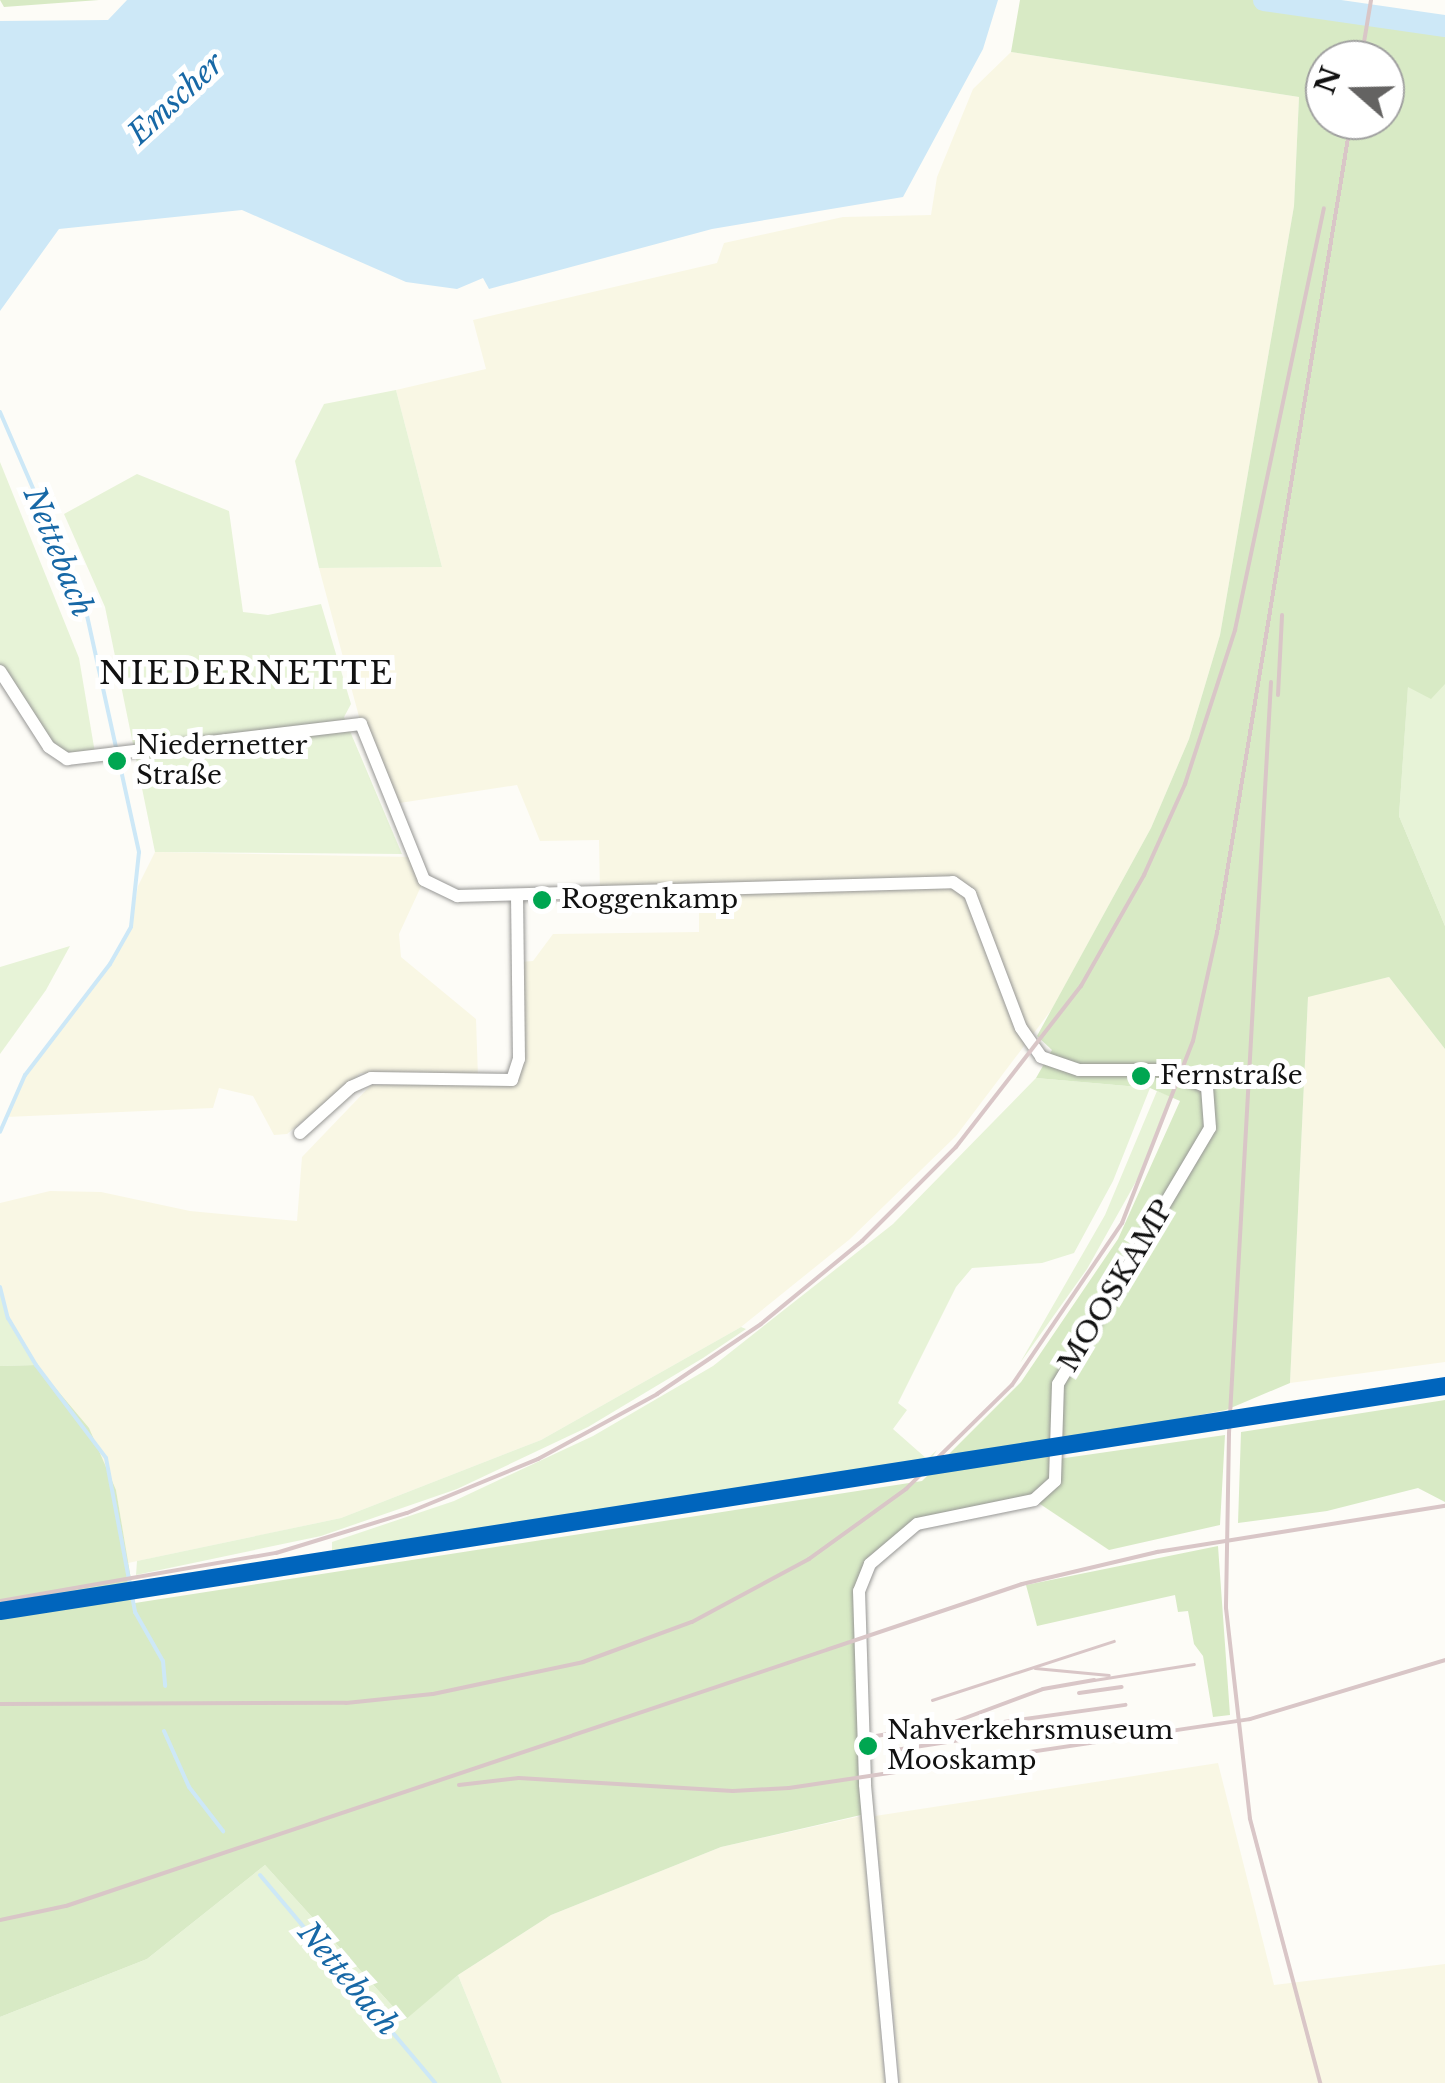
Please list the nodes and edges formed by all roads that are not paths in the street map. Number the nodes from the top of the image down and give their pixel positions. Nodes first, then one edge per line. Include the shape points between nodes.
1 (0, 671) edge
2 (517, 895) junction
3 (300, 1133) dead end
4 (892, 2083) edge

1 - 2 street via 49,748 67,759 361,724 424,880 457,896
2 - 3 street via 519,1059 512,1080 371,1078 351,1087
2 - 4 street, MOOSKAMP via 959,884 978,911 1020,1028 1041,1057 1080,1070 1165,1070 1206,1087 1210,1128 1068,1361 1054,1407 1055,1481 1034,1500 932,1520 892,1538 859,1591 865,1785

